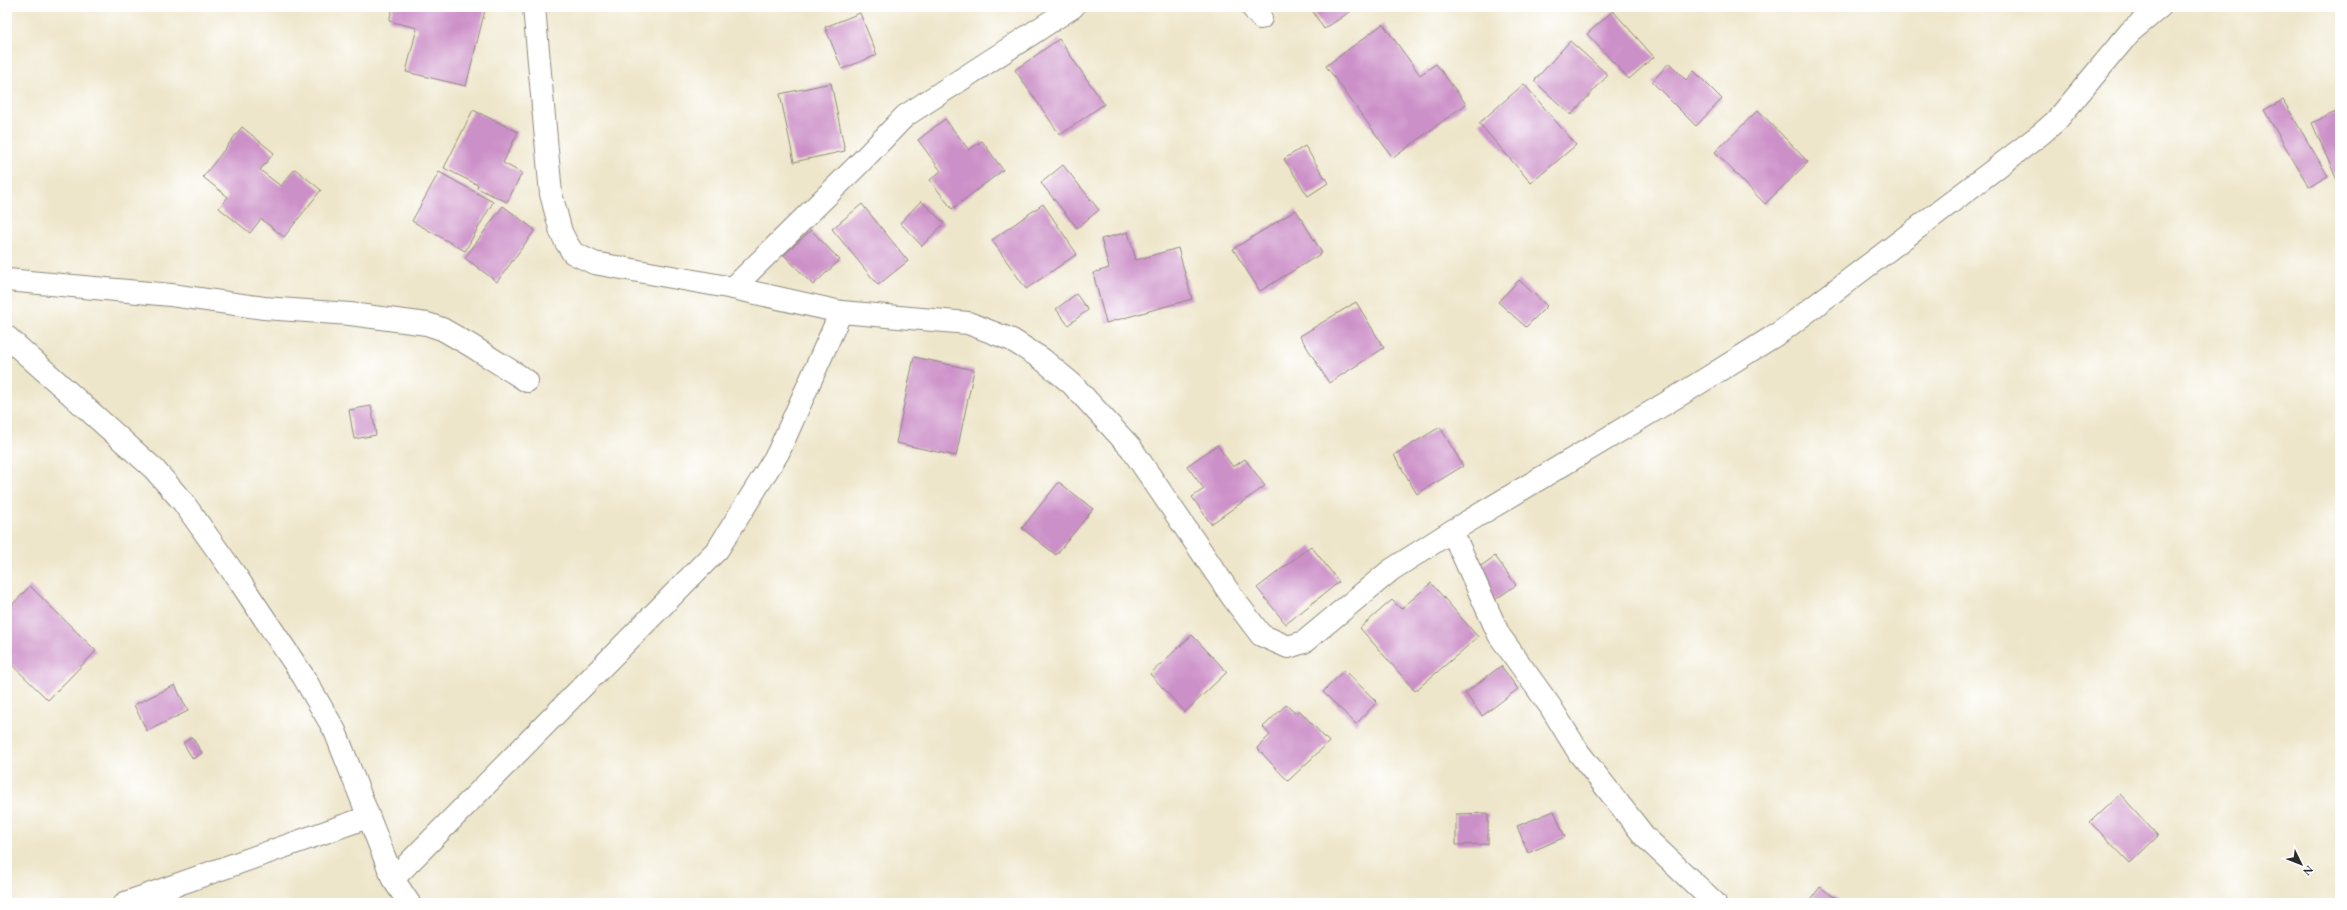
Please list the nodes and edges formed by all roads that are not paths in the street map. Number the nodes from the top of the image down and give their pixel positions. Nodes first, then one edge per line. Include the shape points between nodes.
1 (534, 7) edge
2 (1073, 7) edge
3 (2160, 7) edge
4 (7, 280) edge
5 (733, 288) junction
6 (841, 312) junction
7 (7, 337) edge
8 (527, 381) dead end
9 (1452, 531) junction
10 (368, 816) junction
11 (394, 879) junction
12 (125, 903) edge
13 (409, 903) edge
14 (1714, 903) edge

1 - 5 street via 551,194 566,242 574,253 594,263
2 - 5 street via 905,116
3 - 9 street via 2130,32 2057,120 2041,134 1782,331
4 - 8 street via 171,295 264,308 350,314 426,324 442,329
5 - 6 street
6 - 9 street via 968,323 1012,340 1042,359 1072,384 1131,448 1256,629 1261,635 1282,645 1295,646 1304,642 1391,570
6 - 11 street via 778,453 718,549
7 - 10 street via 154,469 182,502 238,579 303,676 334,731
9 - 14 street via 1499,635 1550,706 1579,753 1645,837
10 - 11 street
10 - 12 street
11 - 13 street

